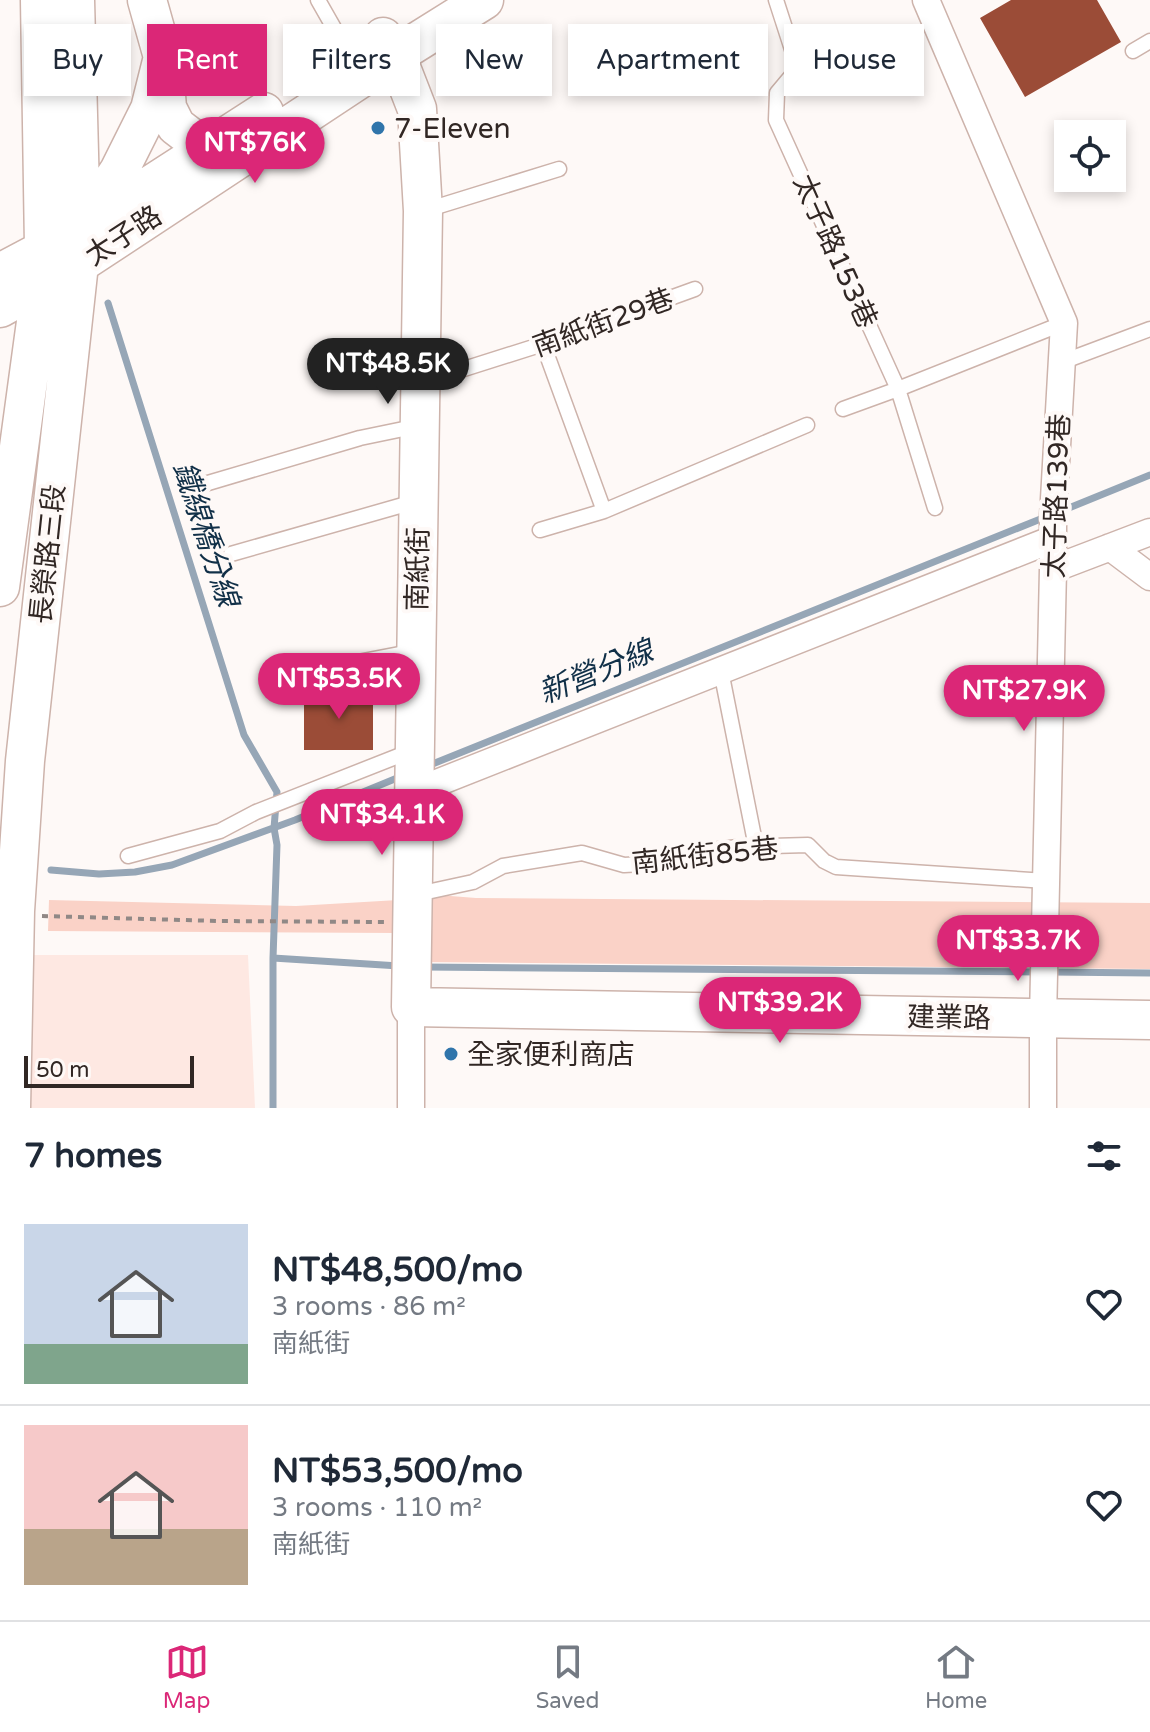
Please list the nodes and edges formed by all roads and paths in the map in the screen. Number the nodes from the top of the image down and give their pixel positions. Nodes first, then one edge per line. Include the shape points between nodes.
1 (40, 0) edge
2 (75, 0) edge
3 (147, 0) edge
4 (318, 0) edge
5 (443, 0) edge
6 (484, 0) edge
7 (776, 0) edge
8 (926, 0) edge
9 (154, 24) edge
10 (332, 24) edge
11 (415, 24) edge
12 (420, 31) edge
13 (1150, 41) edge
14 (1133, 51) dead end
15 (153, 96) edge
16 (166, 96) edge
17 (290, 96) edge
18 (312, 96) edge
19 (411, 96) edge
20 (217, 141) junction
21 (559, 169) dead end
22 (423, 211) junction
23 (80, 247) junction
24 (43, 267) junction
25 (0, 273) edge
26 (695, 289) dead end
27 (0, 308) edge
28 (1064, 323) junction
29 (1150, 329) edge
30 (543, 344) junction
31 (1062, 362) junction
32 (419, 383) junction
33 (898, 389) junction
34 (843, 409) dead end
35 (807, 425) dead end
36 (418, 426) junction
37 (208, 483) dead end
38 (418, 501) junction
39 (935, 508) dead end
40 (604, 511) junction
41 (1053, 528) junction
42 (540, 530) dead end
43 (1150, 532) edge
44 (1110, 547) junction
45 (231, 554) dead end
46 (1053, 569) junction
47 (1150, 577) edge
48 (0, 587) edge
49 (416, 651) junction
50 (721, 671) junction
51 (285, 676) dead end
52 (415, 749) junction
53 (414, 792) junction
54 (756, 847) junction
55 (128, 856) dead end
56 (1046, 881) junction
57 (412, 908) junction
58 (40, 916) dead end
59 (411, 1007) junction
60 (1043, 1019) junction
61 (1150, 1020) edge
62 (11, 1108) edge
63 (411, 1108) edge
64 (1043, 1108) edge

1 - 24 street, 長榮路三段
2 - 23 street, 長榮路三段
3 - 9 street
4 - 10 lane
5 - 11 street, 太子路
6 - 12 street, 太子路
7 - 33 lane, 太子路153巷 via 798,68 777,93 776,120
8 - 28 street, 太子路139巷
13 - 14 lane
15 - 23 street
16 - 20 street via 176,126 193,139
17 - 20 street, 太子路
18 - 23 street, 太子路
19 - 22 street, 南紙街 via 417,109
20 - 23 street, 太子路
21 - 22 lane
22 - 32 street, 南紙街
23 - 24 street, 太子路
23 - 62 street, 長榮路三段 via 25,761
24 - 25 street, 太子路
24 - 27 street, 太子路
24 - 48 street, 長榮路三段
26 - 30 lane, 南紙街29巷
28 - 31 street, 太子路139巷
28 - 33 lane
29 - 31 lane
30 - 32 lane, 南紙街29巷
30 - 40 lane
31 - 41 street, 太子路139巷
32 - 36 street, 南紙街
33 - 34 lane
33 - 39 lane, 太子路153巷
35 - 40 lane
36 - 37 lane
36 - 38 street, 南紙街
38 - 45 lane
38 - 49 street, 南紙街
40 - 42 lane
41 - 46 street, 太子路139巷
41 - 50 street
43 - 44 street
44 - 46 street
44 - 47 street
46 - 56 street, 太子路139巷
49 - 51 lane
49 - 52 street, 南紙街
50 - 53 street
50 - 54 lane
52 - 53 street, 南紙街
52 - 55 lane via 220,831
53 - 57 street, 南紙街
54 - 56 lane, 南紙街85巷 via 808,845 836,867
54 - 57 lane, 南紙街85巷 via 694,852 660,863 624,865 582,853 503,866
56 - 60 street, 太子路139巷
57 - 58 path via 291,921
57 - 59 street, 南紙街
59 - 60 street, 建業路
59 - 63 street, 南紙街
60 - 61 street, 建業路
60 - 64 street, 太子路139巷

